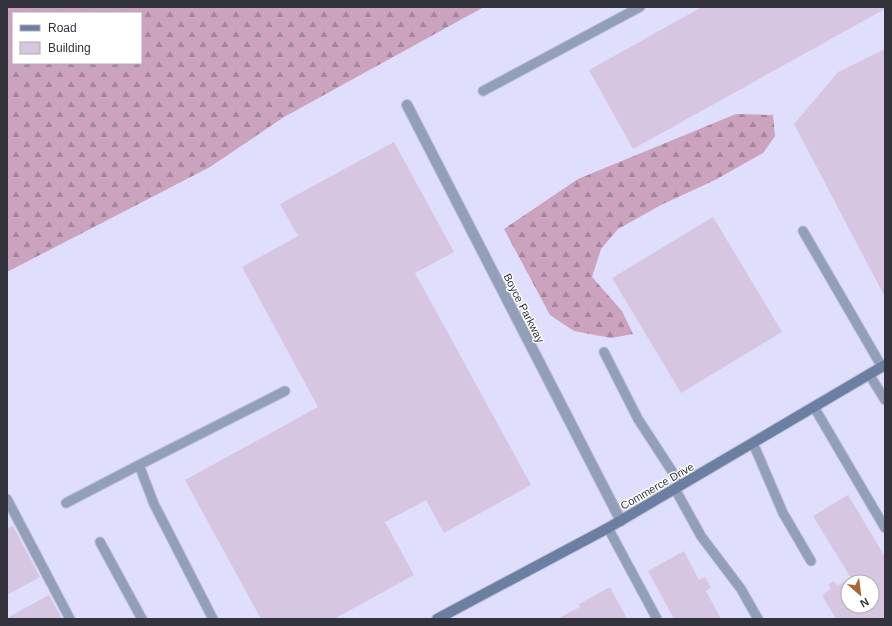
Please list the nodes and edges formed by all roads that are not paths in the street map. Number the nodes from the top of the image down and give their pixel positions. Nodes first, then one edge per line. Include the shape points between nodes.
1 (640, 7) edge
2 (483, 91) dead end
3 (407, 105) dead end
4 (803, 231) dead end
5 (604, 352) dead end
6 (883, 366) edge
7 (869, 374) junction
8 (284, 391) dead end
9 (885, 400) edge
10 (814, 407) junction
11 (753, 443) junction
12 (139, 465) junction
13 (678, 487) junction
14 (7, 499) edge
15 (66, 503) dead end
16 (621, 521) junction
17 (608, 528) junction
18 (885, 528) edge
19 (100, 542) dead end
20 (811, 561) dead end
21 (442, 618) edge
22 (70, 619) edge
23 (142, 619) edge
24 (213, 619) edge
25 (657, 619) edge
26 (758, 619) edge

1 - 2 lane
3 - 16 street, Boyce Parkway
4 - 6 lane
5 - 13 lane via 638,419
6 - 7 street, Commerce Drive
7 - 9 lane
7 - 10 street, Commerce Drive
8 - 12 lane
10 - 11 street, Commerce Drive
10 - 18 lane
11 - 13 street, Commerce Drive
11 - 20 lane via 783,513
12 - 15 lane
12 - 24 lane via 154,504
13 - 16 street, Commerce Drive
13 - 26 lane via 701,536 741,589
14 - 22 lane
16 - 17 street, Commerce Drive
17 - 21 street, Commerce Drive
17 - 25 lane
19 - 23 lane

